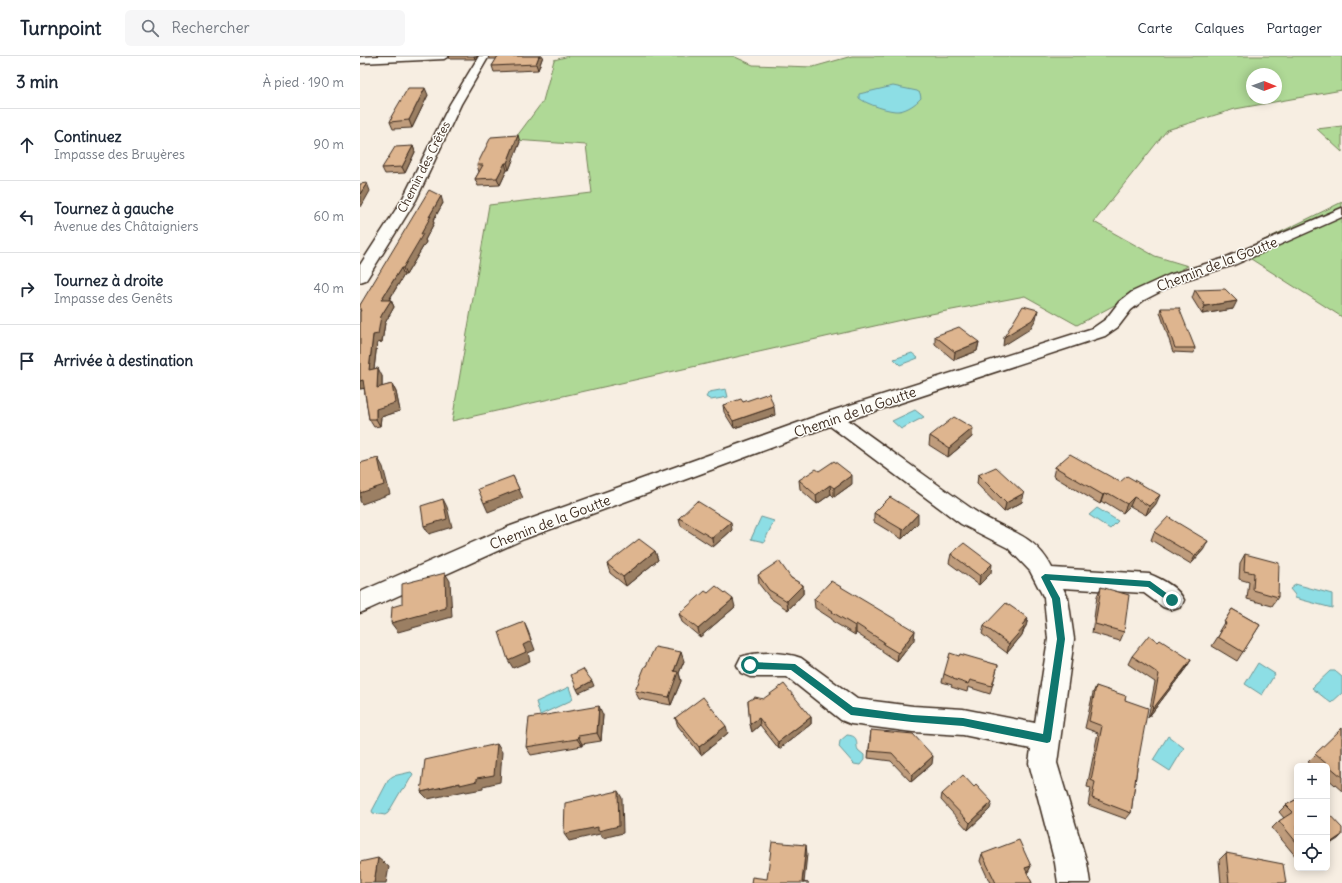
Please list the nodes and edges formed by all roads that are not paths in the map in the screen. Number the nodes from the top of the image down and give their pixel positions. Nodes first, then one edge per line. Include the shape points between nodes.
1 (444, 56) edge
2 (484, 56) edge
3 (360, 60) edge
4 (1342, 212) edge
5 (360, 277) edge
6 (832, 418) junction
7 (1045, 577) junction
8 (1172, 600) dead end
9 (360, 603) edge
10 (750, 665) dead end
11 (1047, 739) junction
12 (1074, 883) edge

1 - 3 street
2 - 5 street, Chemin des Crêtes via 459,96 396,223
4 - 6 street, Chemin de la Goutte via 1228,262 1174,278 1138,296 1125,306 1112,323 1099,332
6 - 7 street via 969,518 1016,542 1039,565
6 - 9 street, Chemin de la Goutte via 516,532
7 - 8 street via 1150,584
7 - 11 street via 1056,598 1061,639
10 - 11 street via 792,666 851,711 963,722
11 - 12 street via 1043,763 1071,863

